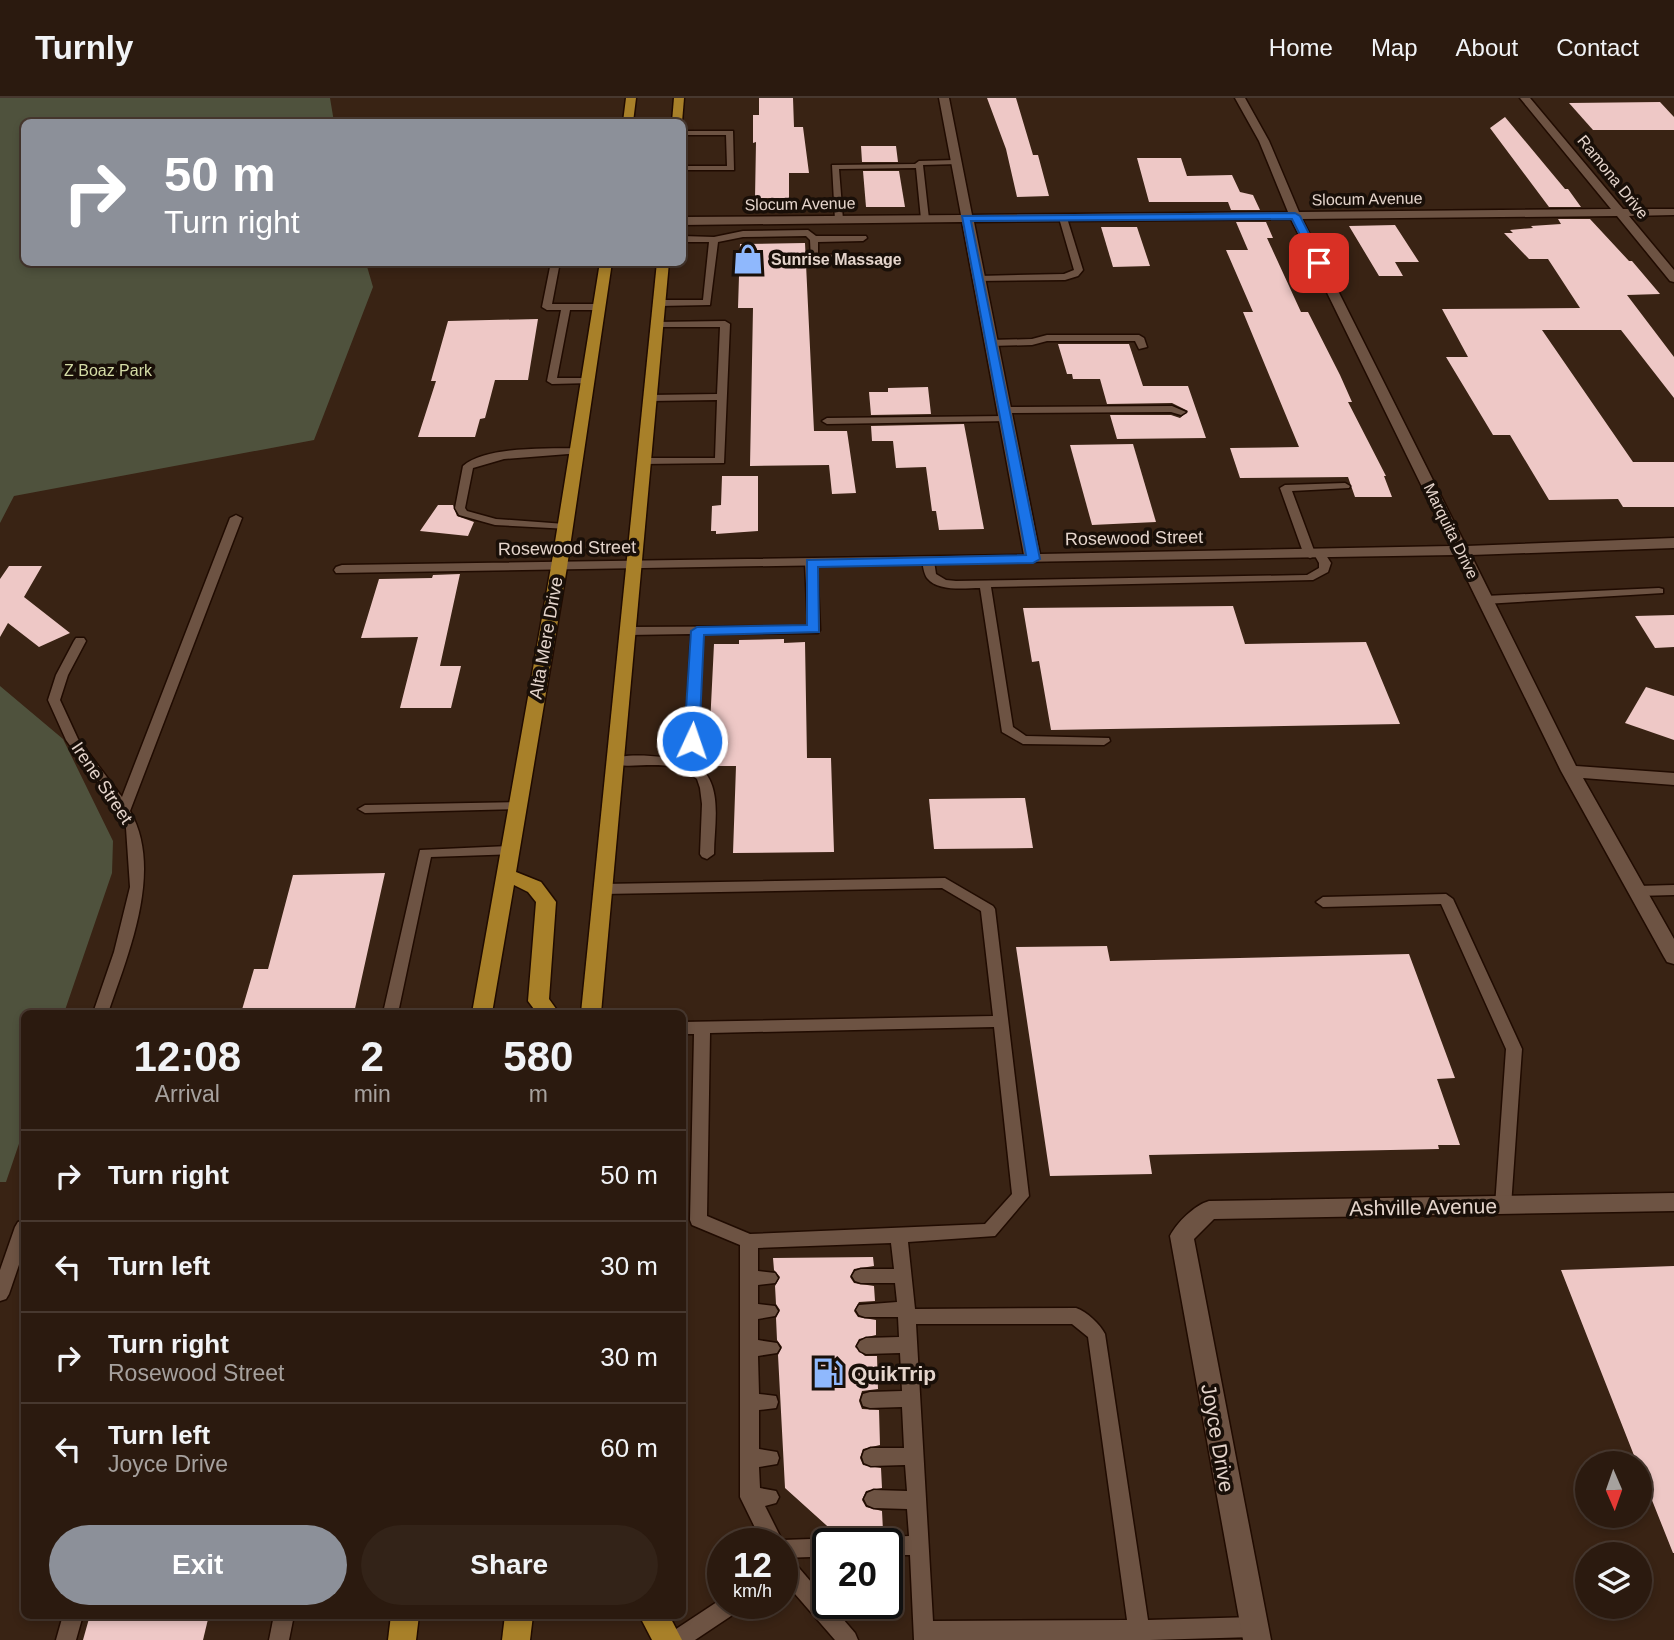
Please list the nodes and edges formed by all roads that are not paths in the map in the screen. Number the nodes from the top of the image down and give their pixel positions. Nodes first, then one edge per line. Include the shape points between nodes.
1 (631, 98) edge
2 (679, 98) edge
3 (944, 98) edge
4 (1240, 98) edge
5 (1525, 98) edge
6 (628, 119) edge
7 (677, 119) edge
8 (686, 133) edge
9 (955, 162) junction
10 (919, 166) junction
11 (686, 168) edge
12 (1621, 212) junction
13 (1674, 212) edge
14 (1295, 216) junction
15 (966, 218) junction
16 (1063, 218) junction
17 (925, 219) junction
18 (839, 220) junction
19 (686, 222) edge
20 (863, 238) dead end
21 (686, 239) edge
22 (814, 239) junction
23 (714, 240) junction
24 (862, 257) dead end
25 (555, 266) edge
26 (605, 266) edge
27 (663, 266) edge
28 (1674, 278) edge
29 (978, 279) junction
30 (659, 303) junction
31 (566, 307) junction
32 (599, 307) junction
33 (657, 324) junction
34 (990, 343) junction
35 (1142, 347) dead end
36 (588, 381) junction
37 (722, 397) junction
38 (650, 398) junction
39 (1181, 412) dead end
40 (1005, 415) junction
41 (827, 421) dead end
42 (577, 451) junction
43 (643, 461) junction
44 (1345, 486) dead end
45 (236, 518) dead end
46 (565, 527) junction
47 (1674, 543) edge
48 (1461, 549) junction
49 (1315, 554) junction
50 (1033, 559) junction
51 (928, 561) junction
52 (811, 563) junction
53 (633, 566) junction
54 (559, 567) junction
55 (342, 570) dead end
56 (985, 584) junction
57 (1659, 591) dead end
58 (1486, 600) junction
59 (628, 631) junction
60 (697, 631) junction
61 (80, 641) dead end
62 (1104, 741) dead end
63 (616, 761) junction
64 (690, 769) junction
65 (1570, 771) junction
66 (1674, 779) edge
67 (517, 806) junction
68 (365, 809) dead end
69 (123, 811) junction
70 (509, 851) junction
71 (707, 854) dead end
72 (505, 875) junction
73 (602, 889) junction
74 (1674, 890) edge
75 (1637, 891) junction
76 (1324, 902) dead end
77 (1674, 957) edge
78 (101, 1010) edge
79 (391, 1010) edge
80 (482, 1010) edge
81 (546, 1010) edge
82 (592, 1010) edge
83 (1001, 1021) junction
84 (686, 1028) edge
85 (702, 1028) junction
86 (1674, 1202) edge
87 (1503, 1206) junction
88 (21, 1235) edge
89 (899, 1236) junction
90 (1182, 1236) joint
91 (749, 1241) junction
92 (861, 1276) dead end
93 (902, 1276) junction
94 (749, 1278) junction
95 (769, 1278) dead end
96 (0, 1294) edge
97 (865, 1310) dead end
98 (769, 1311) dead end
99 (749, 1312) junction
100 (906, 1313) junction
101 (908, 1345) junction
102 (866, 1346) dead end
103 (750, 1348) junction
104 (771, 1348) dead end
105 (911, 1399) junction
106 (870, 1400) dead end
107 (750, 1402) junction
108 (769, 1402) dead end
109 (914, 1456) junction
110 (871, 1457) dead end
111 (874, 1499) dead end
112 (916, 1500) junction
113 (769, 1528) edge
114 (919, 1545) junction
115 (903, 1546) edge
116 (811, 1548) dead end
117 (798, 1554) edge
118 (798, 1580) edge
119 (72, 1619) edge
120 (283, 1619) edge
121 (405, 1619) edge
122 (519, 1619) edge
123 (655, 1619) edge
124 (709, 1619) edge
125 (1256, 1633) edge
126 (924, 1635) edge
127 (1140, 1635) edge
128 (66, 1640) edge
129 (279, 1640) edge
130 (402, 1640) edge
131 (516, 1640) edge
132 (668, 1640) edge
133 (677, 1640) edge
134 (848, 1640) edge

1 - 6 main road
2 - 7 main road
3 - 9 street
4 - 14 street, Marquita Drive via 1264,141
5 - 12 street, Ramona Drive
8 - 11 lane via 730,133 731,167
9 - 10 lane
9 - 15 street
10 - 17 lane
10 - 18 lane via 835,167
12 - 13 street, Slocum Avenue
12 - 14 street, Slocum Avenue
12 - 28 street, Ramona Drive
14 - 16 street, Slocum Avenue
14 - 48 street, Marquita Drive
15 - 16 street, Slocum Avenue
15 - 17 street, Slocum Avenue
15 - 29 street
16 - 29 lane via 1079,270 1076,274
17 - 18 street, Slocum Avenue
18 - 19 street, Slocum Avenue
20 - 22 lane
21 - 23 lane
22 - 23 lane via 808,233 743,234
22 - 24 lane via 814,258
23 - 30 lane via 707,303
25 - 31 lane via 547,307
26 - 32 main road, Alta Mere Drive
27 - 30 main road
29 - 34 street
30 - 33 main road
31 - 32 lane
31 - 36 lane via 552,381
32 - 36 main road, Alta Mere Drive
33 - 37 lane via 725,324
33 - 38 main road
34 - 35 lane via 1139,338
34 - 40 street
36 - 42 main road, Alta Mere Drive
37 - 38 lane
37 - 43 lane via 720,461
38 - 43 main road
39 - 40 lane
40 - 41 lane
40 - 50 street
42 - 46 main road, Alta Mere Drive
42 - 46 lane via 514,454 474,462 468,466 460,508 463,513 495,522
43 - 53 main road
44 - 49 lane via 1285,488
45 - 69 lane
46 - 54 main road, Alta Mere Drive
47 - 48 street, Rosewood Street
48 - 49 street, Rosewood Street
48 - 58 street, Marquita Drive
49 - 50 street, Rosewood Street
49 - 56 lane via 1325,563 1324,570 1308,578
50 - 51 street, Rosewood Street
51 - 52 street, Rosewood Street
51 - 56 lane via 936,580
52 - 53 street, Rosewood Street
52 - 60 lane via 814,629
53 - 54 street, Rosewood Street
53 - 59 main road
54 - 55 street, Rosewood Street
54 - 67 main road, Alta Mere Drive
56 - 62 lane via 1007,729 1023,740
57 - 58 lane
58 - 65 street, Marquita Drive
59 - 60 lane
59 - 63 main road
60 - 64 lane
61 - 69 lane, Irene Street via 54,700 72,740
63 - 64 lane via 674,760
63 - 73 main road
64 - 71 lane via 700,774 707,786
65 - 66 street
65 - 75 street, Marquita Drive
67 - 68 lane
67 - 70 main road, Alta Mere Drive
69 - 78 lane, Irene Street via 133,828 137,887
70 - 72 main road, Alta Mere Drive
70 - 79 lane via 425,853
72 - 80 main road, Alta Mere Drive
72 - 81 main road via 541,890 546,902 538,1001
73 - 82 main road
73 - 83 lane via 945,883 988,909
74 - 75 lane
75 - 77 street, Marquita Drive
76 - 87 lane via 1446,899 1514,1049
83 - 85 lane
83 - 89 lane via 1021,1196 989,1231
84 - 85 lane
85 - 91 lane via 698,1220
86 - 87 street, Ashville Avenue
87 - 90 street, Ashville Avenue via 1209,1210
88 - 96 lane
89 - 91 lane
89 - 93 lane
90 - 125 street, Joyce Drive
91 - 94 lane
92 - 93 lane
93 - 100 lane
94 - 95 lane
94 - 99 lane
97 - 100 lane
98 - 99 lane
99 - 103 lane
100 - 101 lane
100 - 127 lane via 1076,1316 1096,1334
101 - 102 lane
101 - 105 lane
103 - 104 lane
103 - 107 lane
105 - 106 lane
105 - 109 lane
107 - 108 lane
107 - 113 lane via 760,1458 760,1497
109 - 110 lane
109 - 112 lane
111 - 112 lane
112 - 114 lane
114 - 115 lane
114 - 126 lane
116 - 117 lane
118 - 134 lane
119 - 128 lane
120 - 129 lane
121 - 130 main road
122 - 131 main road
123 - 132 main road
124 - 133 lane
125 - 127 lane
126 - 127 lane

